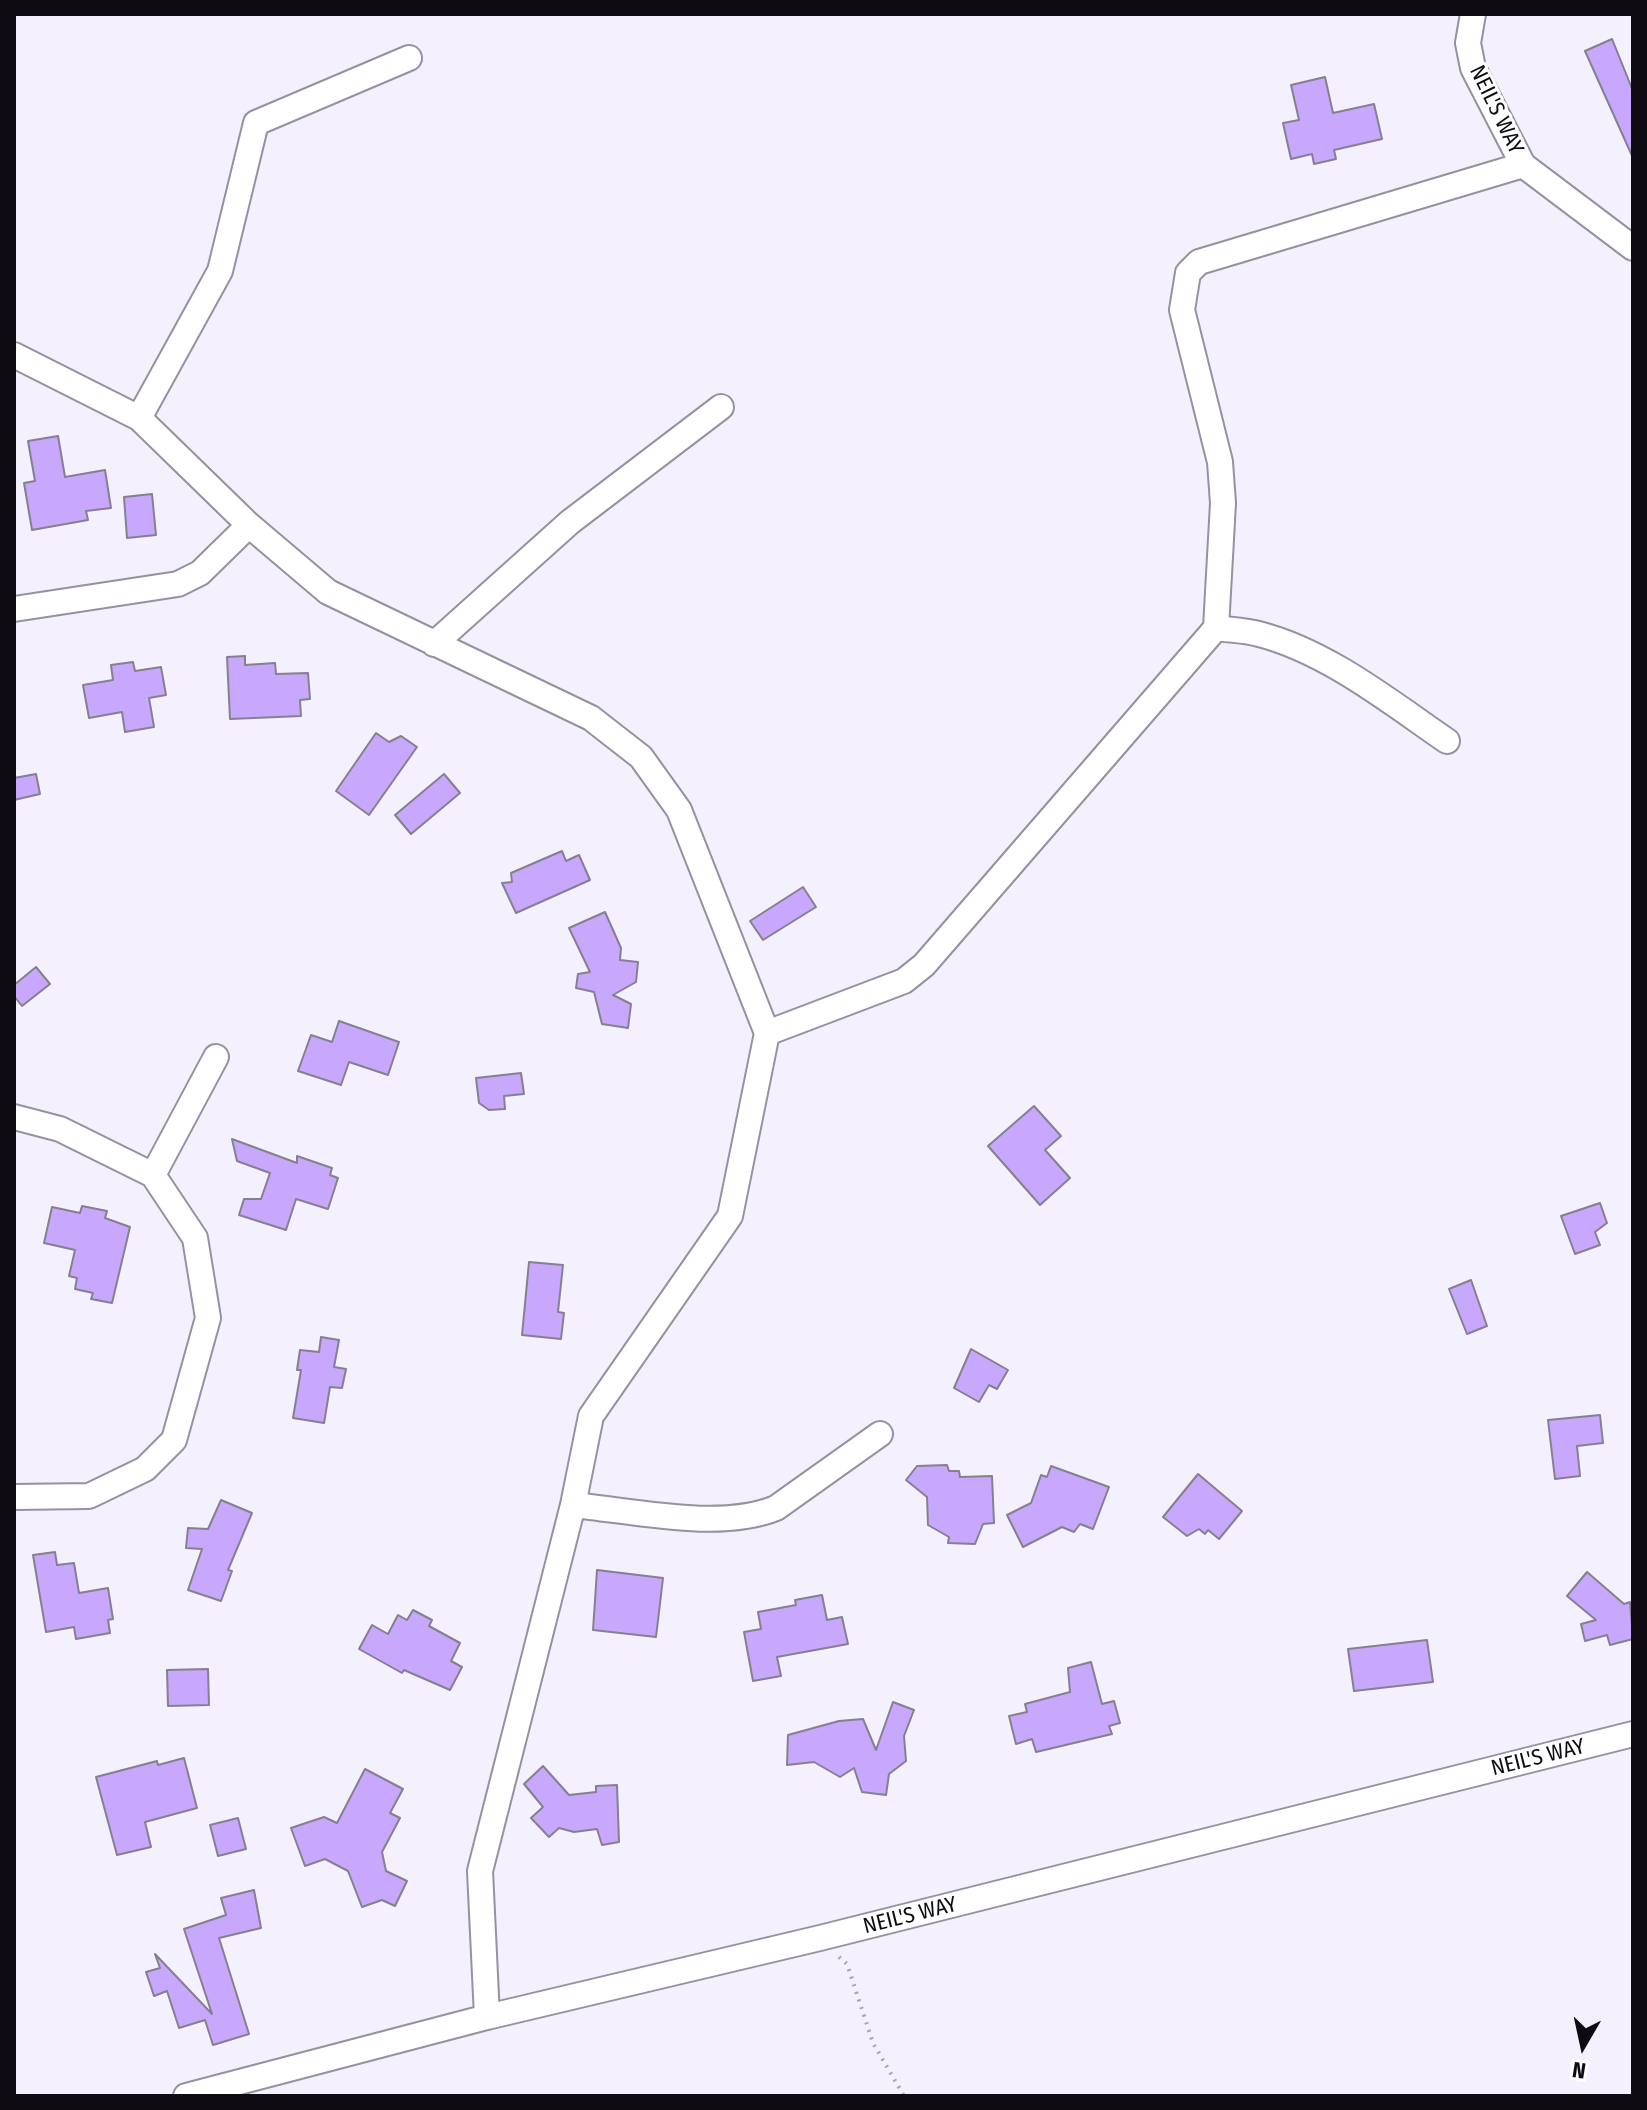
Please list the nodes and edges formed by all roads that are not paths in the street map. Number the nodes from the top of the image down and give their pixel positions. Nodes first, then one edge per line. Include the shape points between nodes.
1 (1473, 14) edge
2 (409, 58) dead end
3 (1523, 165) junction
4 (1633, 248) edge
5 (14, 355) edge
6 (721, 407) dead end
7 (139, 418) junction
8 (249, 525) junction
9 (14, 609) edge
10 (1216, 628) junction
11 (434, 644) junction
12 (1447, 741) dead end
13 (767, 1033) junction
14 (216, 1057) dead end
15 (14, 1117) edge
16 (153, 1175) junction
17 (880, 1434) dead end
18 (14, 1497) edge
19 (573, 1505) junction
20 (1633, 1734) edge
21 (487, 2017) junction
22 (186, 2096) edge

1 - 3 street, NEIL'S WAY via 1468,43 1473,68
2 - 7 street via 256,123 220,271
3 - 4 street, NEIL'S WAY
3 - 10 street via 1199,262 1188,273 1182,310 1220,462
5 - 7 street
6 - 11 street via 570,522
7 - 8 street
8 - 9 street via 200,573 178,584
8 - 11 street via 328,592
10 - 12 street via 1259,634 1305,652
10 - 13 street via 924,965 904,981
11 - 13 street via 591,718 641,757 679,810
13 - 19 street via 730,1216 591,1416
14 - 16 street
15 - 16 street via 60,1129
16 - 18 street via 195,1238 208,1318 174,1440 145,1469 89,1496
17 - 19 street via 776,1508 758,1515 711,1518
19 - 21 street via 480,1871
20 - 21 street, NEIL'S WAY
21 - 22 street, NEIL'S WAY

